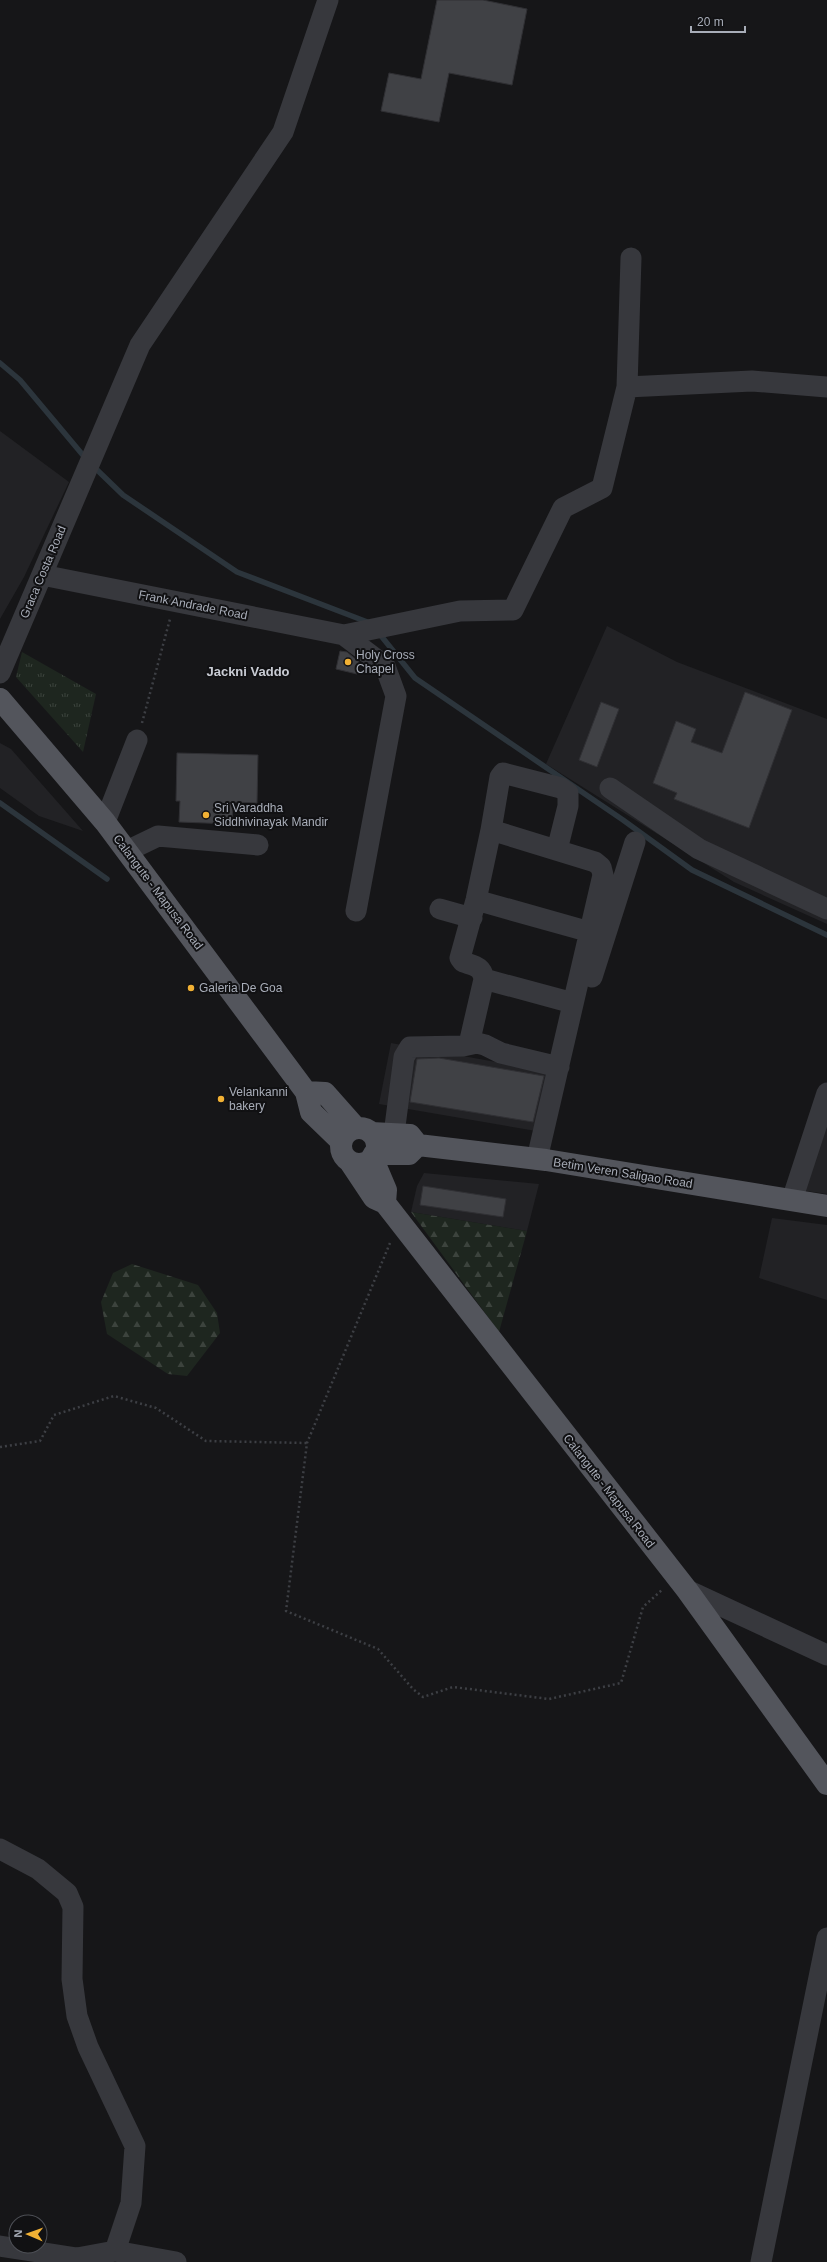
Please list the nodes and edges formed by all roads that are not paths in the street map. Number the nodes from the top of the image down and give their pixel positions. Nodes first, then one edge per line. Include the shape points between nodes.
1 (328, 0) edge
2 (631, 258) dead end
3 (627, 387) junction
4 (827, 387) edge
5 (42, 575) junction
6 (344, 635) junction
7 (0, 673) edge
8 (0, 699) edge
9 (138, 740) road end
10 (610, 788) dead end
11 (105, 822) junction
12 (491, 830) junction
13 (635, 842) dead end
14 (258, 845) dead end
15 (557, 850) junction
16 (127, 851) junction
17 (440, 909) dead end
18 (474, 909) junction
19 (827, 909) edge
20 (356, 911) dead end
21 (590, 932) junction
22 (484, 979) junction
23 (573, 1003) junction
24 (469, 1044) junction
25 (558, 1067) junction
26 (827, 1093) edge
27 (356, 1134) junction
28 (394, 1134) junction
29 (418, 1145) junction
30 (373, 1156) junction
31 (542, 1160) junction
32 (350, 1162) junction
33 (792, 1200) junction
34 (385, 1203) junction
35 (827, 1206) edge
36 (681, 1583) junction
37 (827, 1656) edge
38 (827, 1784) edge
39 (0, 1849) edge
40 (827, 1938) edge
41 (0, 2246) edge
42 (114, 2251) junction
43 (77, 2260) edge
44 (176, 2262) edge
45 (761, 2262) edge

1 - 5 street, Graca Costa Road via 283,132 140,345
2 - 3 street
3 - 4 street via 752,381
3 - 6 street via 602,488 563,508 513,610 460,612
5 - 6 street, Frank Andrade Road
5 - 7 street, Graca Costa Road
6 - 20 street via 385,666 396,696
8 - 11 main road, Calangute - Mapusa Road
9 - 11 street
10 - 19 street via 699,848
11 - 16 main road, Calangute - Mapusa Road
12 - 15 street
12 - 15 street via 500,777 503,773 561,788 568,793 569,799
12 - 18 street
13 - 31 street via 589,989
14 - 16 street via 158,836
15 - 21 street via 595,862 601,867 603,875
16 - 27 main road, Calangute - Mapusa Road via 306,1092 311,1112
17 - 18 street
18 - 21 street
18 - 22 street via 460,958 463,962 479,967
21 - 23 street
22 - 23 street
22 - 24 street
23 - 25 street
24 - 25 street via 485,1045 500,1054
24 - 28 street via 418,1046 410,1047 406,1051
25 - 31 street
26 - 33 street
27 - 28 main road, Betim Veren Saligao Road
27 - 30 main road via 376,1146
27 - 32 main road, Calangute - Mapusa Road via 342,1153
28 - 29 main road, Betim Veren Saligao Road via 410,1135
29 - 30 main road via 409,1154
29 - 31 main road, Betim Veren Saligao Road
30 - 32 main road via 362,1163
30 - 34 main road via 386,1190
31 - 33 main road, Betim Veren Saligao Road
32 - 34 main road, Calangute - Mapusa Road via 374,1198
33 - 35 main road, Betim Veren Saligao Road
34 - 36 main road, Calangute - Mapusa Road
36 - 37 street
36 - 38 main road, Calangute - Mapusa Road
39 - 42 street via 38,1869 67,1893 73,1907 72,1979 76,2016 88,2048 135,2146 131,2203
40 - 45 street
41 - 43 street
42 - 43 street
42 - 44 street

